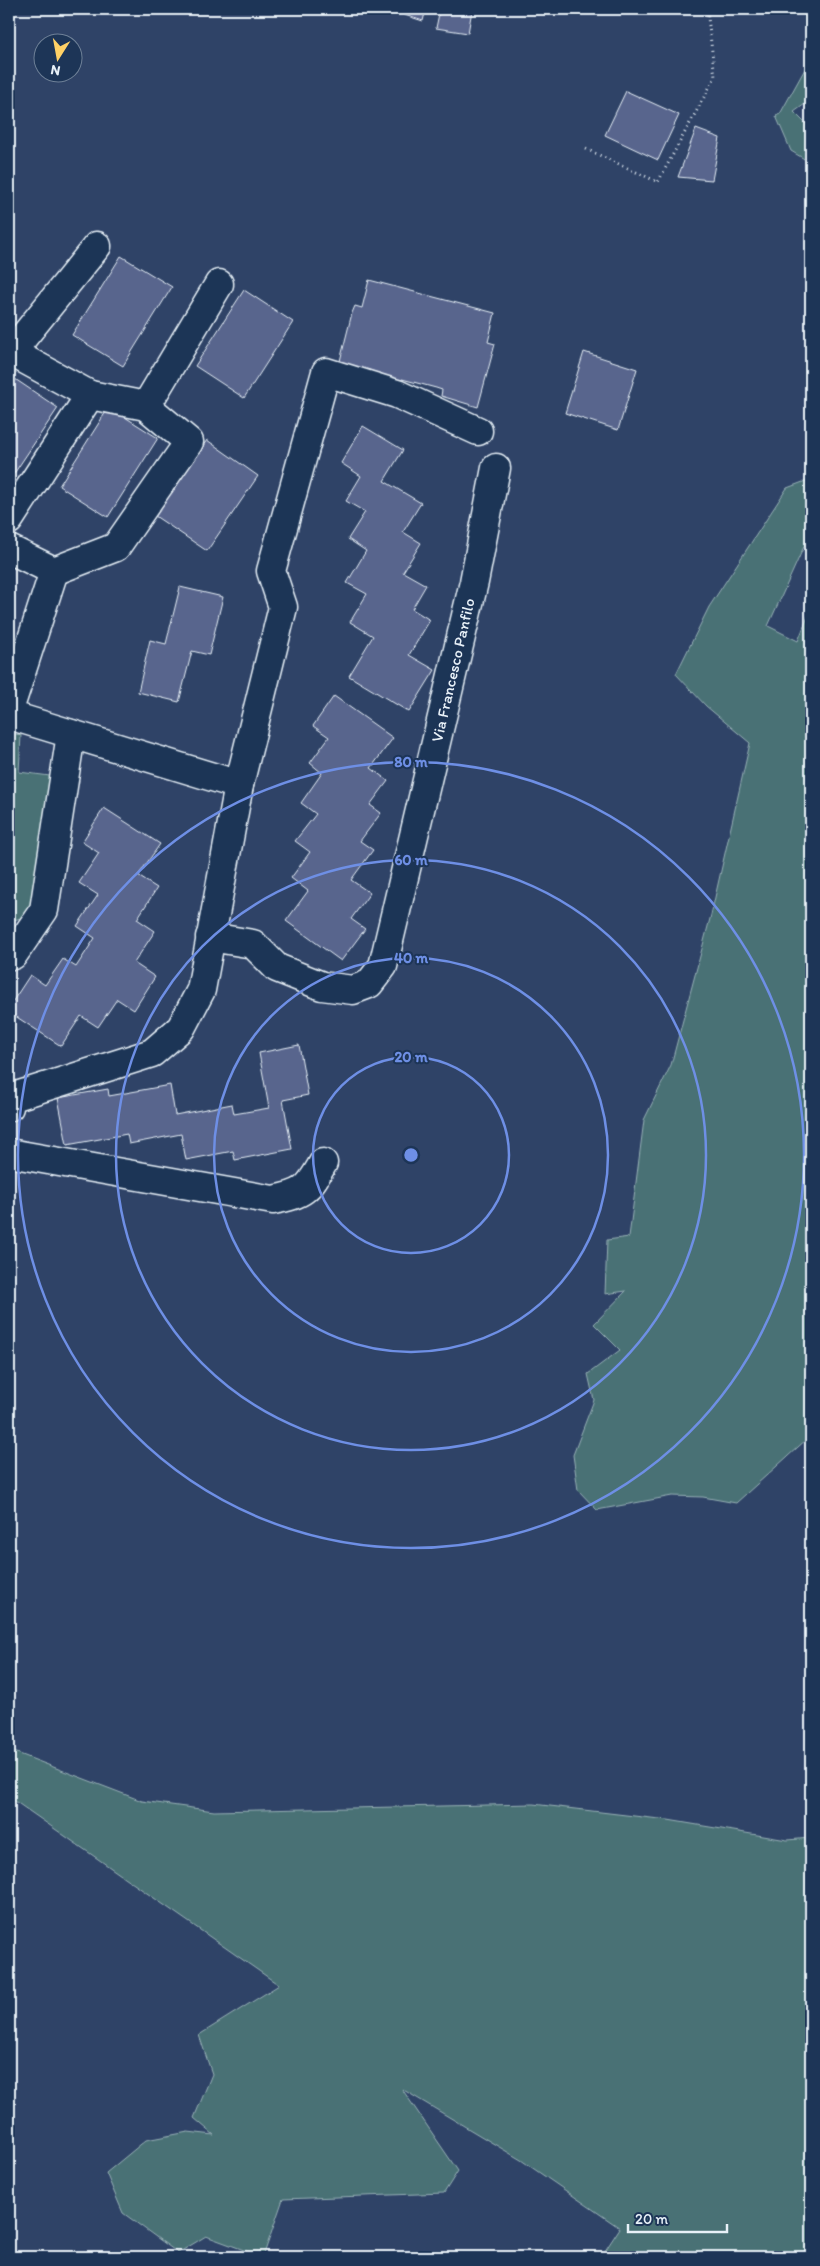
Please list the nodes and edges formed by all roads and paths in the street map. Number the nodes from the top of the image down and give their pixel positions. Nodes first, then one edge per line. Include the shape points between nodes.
1 (707, 9) edge
2 (586, 148) dead end
3 (97, 246) dead end
4 (219, 284) dead end
5 (10, 354) edge
6 (90, 395) junction
7 (146, 406) junction
8 (478, 431) dead end
9 (496, 468) dead end
10 (9, 520) edge
11 (9, 549) edge
12 (54, 571) junction
13 (9, 710) edge
14 (9, 715) edge
15 (71, 734) junction
16 (239, 785) junction
17 (210, 937) junction
18 (13, 955) dead end
19 (9, 1107) edge
20 (9, 1154) edge
21 (323, 1163) dead end

1 - 2 path via 714,77 658,182
3 - 5 street
4 - 7 street
5 - 6 street
6 - 7 street
6 - 10 street
7 - 12 street via 189,442 116,547
8 - 16 street via 397,394 326,372 271,571 283,607
9 - 17 street, Via Francesco Panfilo via 474,582 383,966 369,984 353,990 322,986 277,968 253,944
11 - 12 street
12 - 13 street
14 - 15 street
15 - 16 street
15 - 18 street via 44,910
16 - 17 street
17 - 19 street via 201,990 181,1028 152,1053 10,1098
20 - 21 street via 272,1200 293,1196 310,1186

